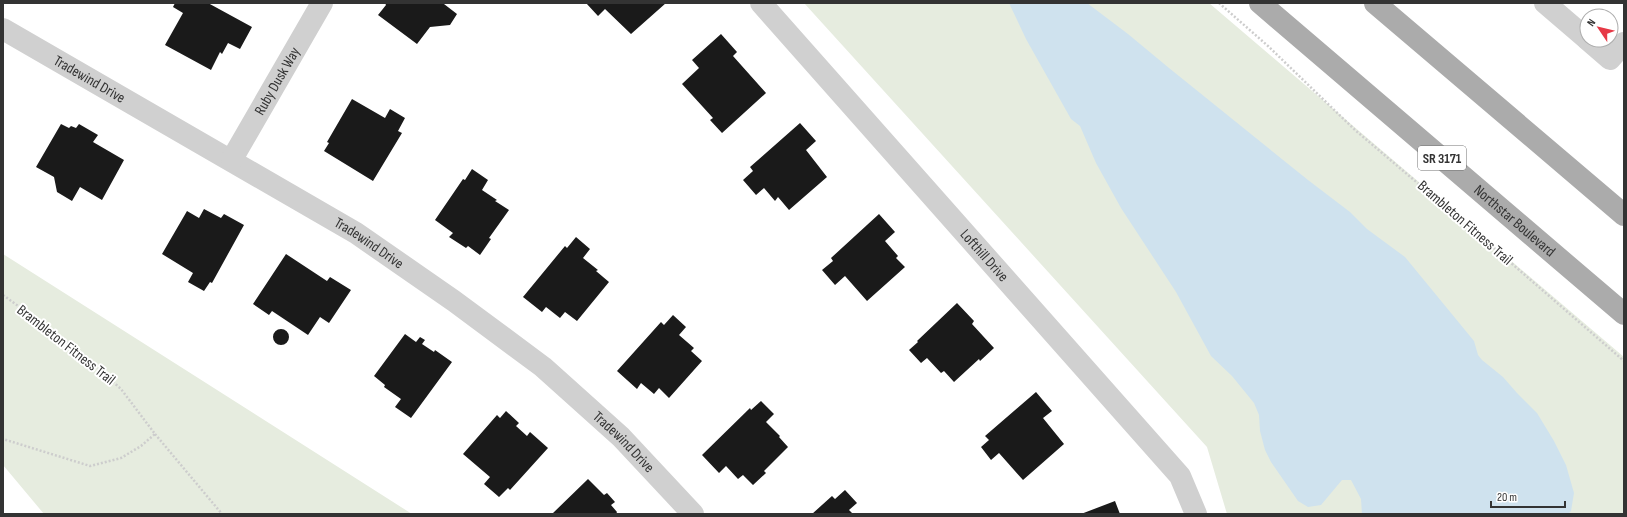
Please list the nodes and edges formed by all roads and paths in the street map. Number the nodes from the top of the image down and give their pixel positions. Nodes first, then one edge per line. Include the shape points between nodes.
1 (322, 3) edge
2 (761, 3) edge
3 (1219, 3) edge
4 (1260, 3) edge
5 (1375, 3) edge
6 (1545, 3) edge
7 (3, 28) edge
8 (1579, 33) edge
9 (1624, 43) edge
10 (1597, 48) edge
11 (232, 159) junction
12 (1624, 215) edge
13 (3, 295) edge
14 (1624, 314) edge
15 (1624, 361) edge
16 (155, 434) junction
17 (3, 439) edge
18 (222, 514) edge
19 (693, 514) edge
20 (1196, 514) edge

1 - 11 street, Ruby Dusk Way
2 - 20 street, Lofthill Drive via 1180,476
3 - 15 path, Brambleton Fitness Trail via 1268,46 1355,130
4 - 14 main road, Northstar Boulevard / SR 3171
5 - 12 main road
6 - 8 street
7 - 11 street, Tradewind Drive
9 - 10 street via 1610,59
11 - 19 street, Tradewind Drive via 356,232 543,367 621,437
13 - 16 path, Brambleton Fitness Trail via 73,346 122,389
16 - 17 path via 121,458 90,466
16 - 18 path, Brambleton Fitness Trail

